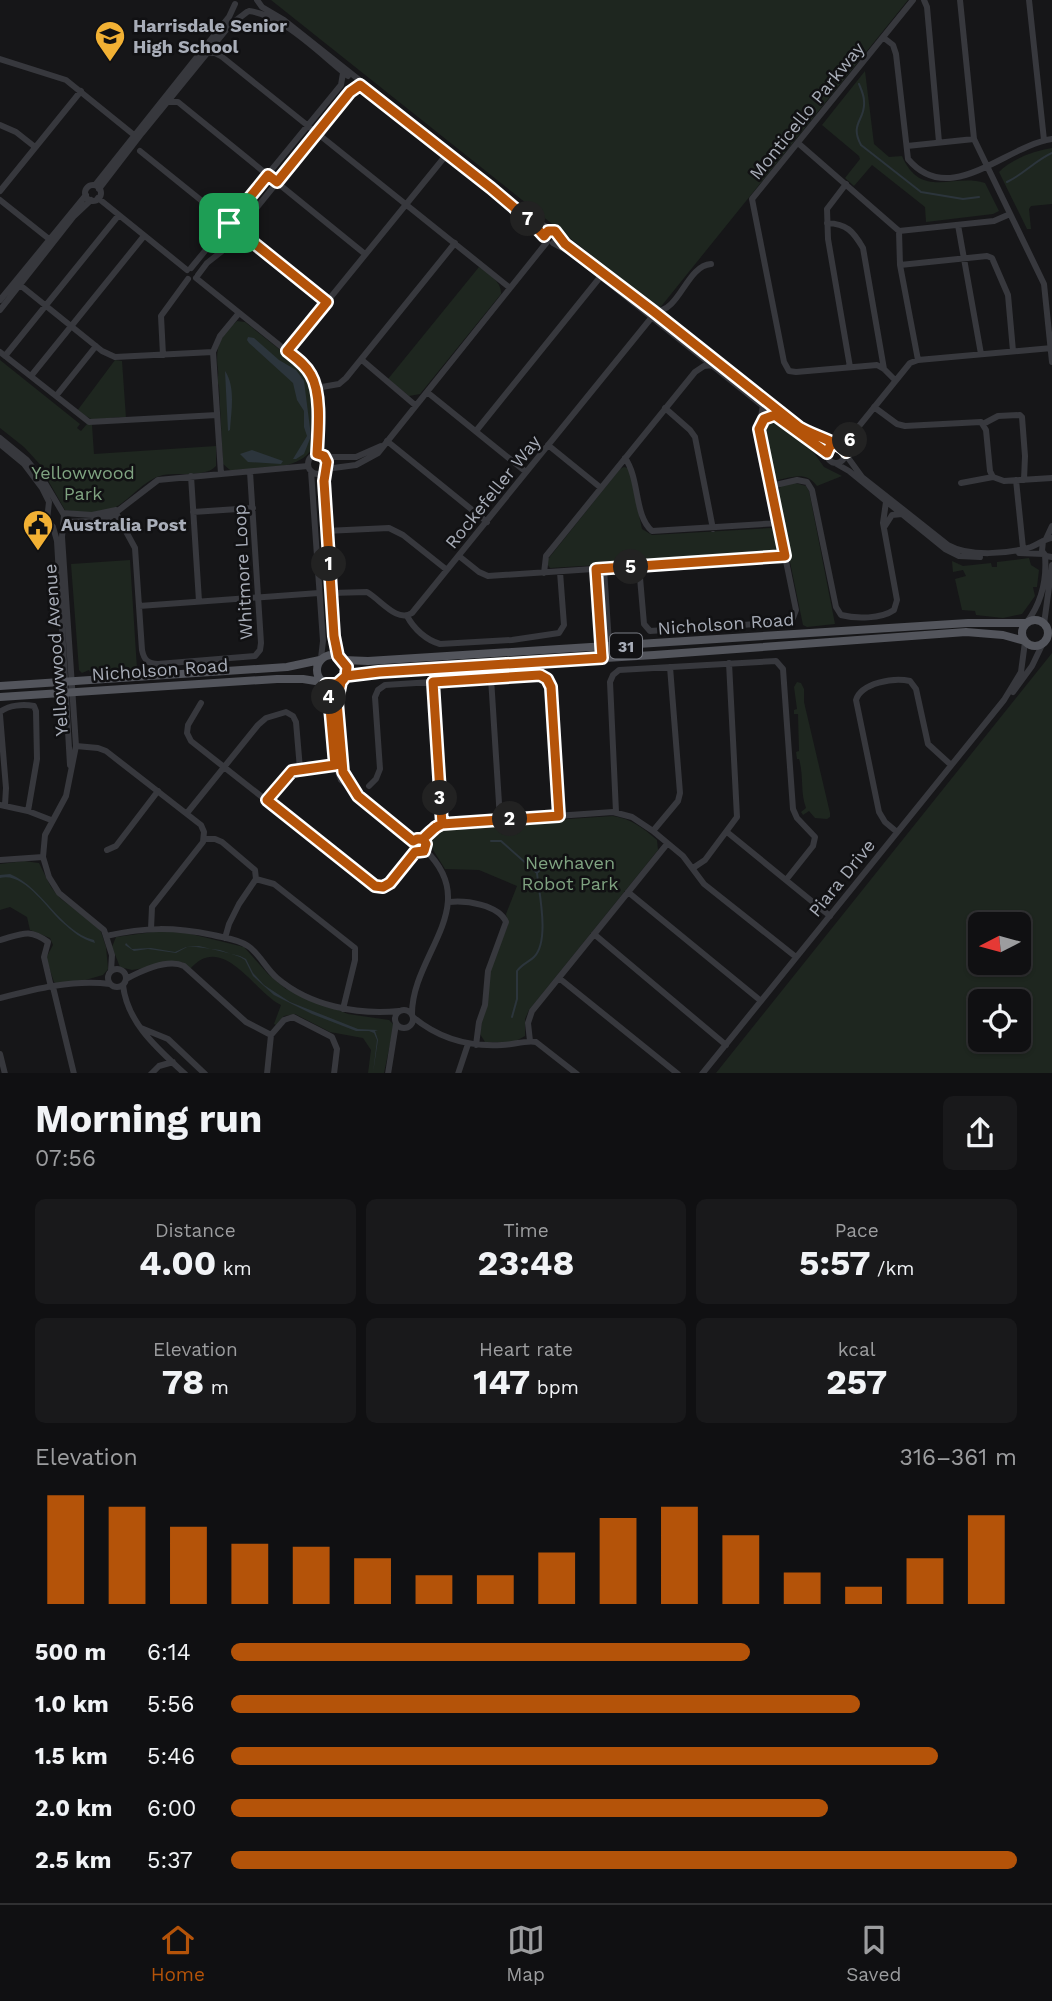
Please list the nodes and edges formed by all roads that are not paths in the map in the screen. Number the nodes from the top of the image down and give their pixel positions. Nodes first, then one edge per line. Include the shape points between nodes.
1 (257, 0) edge
2 (913, 0) edge
3 (924, 0) edge
4 (960, 0) edge
5 (1029, 0) edge
6 (235, 1) edge
7 (248, 12) junction
8 (884, 38) junction
9 (218, 40) junction
10 (207, 53) junction
11 (219, 54) junction
12 (0, 60) edge
13 (344, 73) junction
14 (360, 85) junction
15 (177, 90) junction
16 (80, 91) junction
17 (168, 102) junction
18 (178, 102) junction
19 (0, 125) edge
20 (307, 125) junction
21 (317, 133) junction
22 (136, 136) junction
23 (974, 139) junction
24 (1048, 140) edge
25 (798, 142) junction
26 (939, 142) junction
27 (907, 146) junction
28 (36, 147) junction
29 (128, 150) junction
30 (140, 151) junction
31 (447, 154) junction
32 (986, 166) junction
33 (268, 175) junction
34 (277, 182) junction
35 (846, 184) junction
36 (97, 187) junction
37 (0, 191) edge
38 (92, 198) junction
39 (0, 200) edge
40 (406, 205) junction
41 (1010, 214) junction
42 (118, 216) junction
43 (229, 223) junction
44 (827, 223) junction
45 (958, 225) junction
46 (239, 231) junction
47 (900, 231) junction
48 (555, 232) junction
49 (144, 236) junction
50 (49, 239) junction
51 (548, 240) junction
52 (455, 243) junction
53 (365, 254) junction
54 (962, 259) junction
55 (711, 264) dead end
56 (900, 265) junction
57 (189, 269) junction
58 (601, 276) junction
59 (197, 277) junction
60 (188, 279) junction
61 (1051, 280) edge
62 (1044, 284) junction
63 (20, 285) junction
64 (510, 288) junction
65 (0, 300) edge
66 (673, 301) junction
67 (327, 302) junction
68 (46, 305) junction
69 (0, 310) edge
70 (239, 313) junction
71 (653, 314) junction
72 (666, 321) junction
73 (71, 325) junction
74 (96, 346) junction
75 (1051, 348) edge
76 (287, 351) junction
77 (1013, 351) junction
78 (213, 352) junction
79 (2, 354) edge
80 (699, 354) junction
81 (981, 354) junction
82 (163, 355) junction
83 (362, 360) junction
84 (918, 360) junction
85 (1052, 362) edge
86 (713, 365) junction
87 (850, 367) junction
88 (884, 369) junction
89 (695, 372) junction
90 (31, 376) junction
91 (895, 380) junction
92 (316, 388) junction
93 (427, 392) junction
94 (56, 396) junction
95 (415, 405) junction
96 (763, 405) junction
97 (874, 407) junction
98 (665, 408) junction
99 (217, 415) junction
100 (775, 415) junction
101 (983, 424) junction
102 (759, 429) junction
103 (476, 431) junction
104 (855, 431) junction
105 (0, 438) edge
106 (385, 443) junction
107 (0, 444) edge
108 (835, 444) junction
109 (548, 445) junction
110 (827, 453) junction
111 (846, 453) junction
112 (317, 454) junction
113 (325, 457) junction
114 (625, 458) junction
115 (835, 463) junction
116 (310, 468) junction
117 (325, 470) junction
118 (250, 472) junction
119 (527, 472) junction
120 (221, 474) junction
121 (191, 476) junction
122 (993, 477) junction
123 (1052, 478) edge
124 (1020, 480) junction
125 (961, 483) dead end
126 (771, 486) junction
127 (601, 488) junction
128 (886, 502) junction
129 (253, 508) junction
130 (119, 511) junction
131 (50, 512) junction
132 (63, 512) junction
133 (193, 512) junction
134 (902, 514) junction
135 (487, 522) junction
136 (64, 523) junction
137 (779, 523) junction
138 (1052, 526) edge
139 (52, 527) junction
140 (884, 527) junction
141 (713, 529) junction
142 (316, 531) junction
143 (327, 531) junction
144 (1047, 539) edge
145 (1023, 548) junction
146 (1047, 555) edge
147 (459, 556) junction
148 (785, 556) junction
149 (1052, 565) edge
150 (639, 566) junction
151 (600, 569) junction
152 (447, 570) junction
153 (560, 572) junction
154 (544, 573) junction
155 (319, 593) junction
156 (331, 593) junction
157 (259, 597) junction
158 (199, 601) junction
159 (139, 606) junction
160 (407, 616) junction
161 (1027, 623) junction
162 (1047, 625) edge
163 (1025, 642) junction
164 (1046, 643) edge
165 (606, 648) junction
166 (341, 658) junction
167 (606, 658) junction
168 (321, 659) junction
169 (729, 663) junction
170 (670, 667) junction
171 (491, 678) junction
172 (343, 679) junction
173 (69, 681) junction
174 (433, 682) junction
175 (324, 683) junction
176 (0, 686) edge
177 (69, 692) junction
178 (0, 697) edge
179 (1004, 700) junction
180 (201, 703) dead end
181 (0, 713) edge
182 (76, 746) junction
183 (338, 764) junction
184 (951, 765) junction
185 (224, 766) junction
186 (300, 769) junction
187 (70, 774) junction
188 (369, 786) dead end
189 (158, 791) junction
190 (267, 800) junction
191 (2, 805) edge
192 (28, 811) junction
193 (616, 812) junction
194 (187, 813) junction
195 (559, 816) junction
196 (500, 819) junction
197 (51, 820) junction
198 (442, 824) junction
199 (653, 831) junction
200 (727, 832) junction
201 (897, 832) junction
202 (204, 839) junction
203 (423, 839) junction
204 (413, 841) junction
205 (667, 844) junction
206 (107, 850) dead end
207 (425, 850) junction
208 (415, 852) junction
209 (43, 857) junction
210 (0, 860) edge
211 (693, 869) junction
212 (257, 879) junction
213 (786, 880) junction
214 (628, 892) junction
215 (449, 902) junction
216 (830, 916) junction
217 (150, 929) junction
218 (594, 934) junction
219 (106, 936) junction
220 (225, 938) junction
221 (0, 940) edge
222 (111, 955) junction
223 (796, 957) junction
224 (123, 977) junction
225 (559, 978) junction
226 (111, 980) junction
227 (52, 987) junction
228 (415, 992) junction
229 (0, 998) edge
230 (124, 999) junction
231 (761, 1002) junction
232 (343, 1009) junction
233 (400, 1011) junction
234 (378, 1013) junction
235 (412, 1016) junction
236 (396, 1023) junction
237 (407, 1027) junction
238 (142, 1028) junction
239 (427, 1028) junction
240 (271, 1035) junction
241 (530, 1041) junction
242 (472, 1044) junction
243 (726, 1045) junction
244 (393, 1047) junction
245 (162, 1052) junction
246 (0, 1054) edge
247 (173, 1062) junction
248 (159, 1066) junction
249 (5, 1073) edge
250 (74, 1073) edge
251 (151, 1073) edge
252 (185, 1073) edge
253 (205, 1073) edge
254 (267, 1073) edge
255 (334, 1073) edge
256 (388, 1073) edge
257 (458, 1073) edge
258 (577, 1073) edge
259 (678, 1073) edge
260 (702, 1073) edge

1 - 7 street
1 - 48 street
2 - 8 street, Monticello Parkway
3 - 26 street
4 - 23 street
5 - 24 street
6 - 7 street via 241,11
6 - 22 street via 229,17
7 - 9 street
7 - 13 street via 276,20
8 - 25 street, Monticello Parkway
8 - 27 street via 896,54
9 - 10 street
9 - 11 street
10 - 11 street
10 - 15 street
11 - 20 street
12 - 16 street via 59,77
13 - 14 street
13 - 20 street via 341,84
14 - 21 street
14 - 31 street
15 - 17 street
15 - 18 street
16 - 22 street
16 - 28 street
17 - 18 street
17 - 22 street
18 - 33 street
19 - 28 street
20 - 21 street
20 - 33 street
21 - 34 street
21 - 40 street
22 - 29 street
22 - 30 street
22 - 36 street
23 - 26 street
23 - 32 street
24 - 32 street
25 - 35 street
25 - 87 street, Monticello Parkway via 752,199 783,362 796,372
26 - 27 street
27 - 32 street via 908,159 933,178 966,176
28 - 37 street
29 - 30 street
29 - 36 street
30 - 43 street
31 - 40 street
31 - 51 street
32 - 41 street
33 - 34 street
33 - 43 street
34 - 46 street
34 - 53 street
35 - 44 street via 827,209
35 - 47 street
36 - 38 street via 100,194
36 - 38 street via 88,187
38 - 42 street
38 - 50 street
38 - 63 street
39 - 50 street
40 - 52 street
40 - 53 street
41 - 45 street via 994,221
41 - 62 street
42 - 49 street
42 - 68 street
43 - 46 street
43 - 57 street
44 - 87 street
44 - 88 street via 842,224 863,248
45 - 47 street
45 - 54 street
46 - 59 street
46 - 67 street
47 - 56 street
48 - 51 street
48 - 51 street via 546,232
48 - 71 street
49 - 57 street
49 - 73 street
50 - 65 street
51 - 58 street
51 - 64 street
52 - 64 street
52 - 83 street
53 - 67 street
54 - 56 street
54 - 77 street via 992,258 1008,295
54 - 81 street
55 - 66 street via 701,268
56 - 84 street
57 - 59 street via 196,269
57 - 60 street
58 - 71 street
58 - 103 street
59 - 60 street
59 - 70 street
60 - 82 street via 163,310
61 - 62 street
62 - 75 street
63 - 68 street
63 - 69 street
64 - 93 street
66 - 71 street
66 - 72 street
67 - 76 street
68 - 73 street
68 - 79 street
70 - 76 street
70 - 78 street
71 - 72 street
71 - 80 street
71 - 109 street, Rockefeller Way
72 - 108 street via 799,427
73 - 74 street
73 - 90 street
74 - 82 street via 118,358
74 - 94 street
75 - 77 street
75 - 85 street
76 - 92 street via 307,369
77 - 81 street
78 - 82 street
78 - 99 street
79 - 90 street
80 - 86 street
80 - 89 street
81 - 84 street
83 - 92 street via 339,384
83 - 95 street
84 - 91 street via 909,363
86 - 89 street
86 - 96 street
87 - 88 street via 877,365
88 - 91 street
89 - 98 street
90 - 94 street
91 - 97 street
92 - 112 street
93 - 95 street
93 - 103 street
94 - 99 street via 91,422
95 - 106 street
96 - 100 street
96 - 102 street
97 - 101 street via 905,426 976,420
97 - 104 street
98 - 114 street
98 - 141 street via 695,438
99 - 120 street
100 - 102 street via 767,416
100 - 110 street
101 - 122 street
101 - 124 street via 998,416 1022,417 1025,456
102 - 126 street
103 - 119 street
104 - 108 street
104 - 111 street
105 - 132 street, Yellowwood Avenue via 35,468
106 - 113 street via 356,457
106 - 117 street via 362,463
106 - 135 street
107 - 131 street, Yellowwood Avenue via 37,480
108 - 110 street
108 - 111 street
109 - 119 street, Rockefeller Way
109 - 127 street
110 - 115 street
111 - 115 street
111 - 145 street via 862,477 950,547 974,553
112 - 113 street
112 - 116 street via 311,457
113 - 117 street
114 - 127 street
114 - 141 street via 645,523 652,531
115 - 128 street
116 - 117 street via 318,473
116 - 118 street
116 - 142 street
117 - 143 street
118 - 120 street
118 - 129 street, Whitmore Loop
119 - 135 street, Rockefeller Way
120 - 121 street
121 - 130 street via 158,480
121 - 133 street
122 - 124 street
122 - 125 street
123 - 124 street
124 - 145 street
126 - 137 street
126 - 140 street via 797,480 807,482 812,490 841,615 887,615 894,610 897,600
127 - 154 street via 547,556
128 - 134 street
128 - 140 street
129 - 133 street
129 - 157 street, Whitmore Loop
130 - 132 street via 92,515
130 - 136 street via 102,520
130 - 159 street, Whitmore Loop via 135,548
131 - 132 street
131 - 139 street, Yellowwood Avenue via 47,520
132 - 136 street, Yellowwood Avenue
133 - 158 street
134 - 140 street via 888,517
134 - 146 street via 958,556
135 - 147 street, Rockefeller Way
136 - 139 street
136 - 173 street, Yellowwood Avenue
137 - 141 street
137 - 148 street
138 - 144 street
139 - 173 street, Yellowwood Avenue
142 - 143 street
142 - 155 street
143 - 152 street via 389,528
143 - 156 street
144 - 145 street
144 - 146 street via 1041,548
146 - 161 street via 1043,592
147 - 152 street, Rockefeller Way
147 - 154 street via 488,576
148 - 150 street
148 - 150 street via 796,610 785,622 650,631 644,624
149 - 162 street
150 - 151 street
151 - 153 street
151 - 165 street
152 - 160 street, Rockefeller Way
153 - 154 street
153 - 160 street via 564,625 558,634 440,644 414,627
155 - 157 street
155 - 168 street
156 - 160 street via 368,592 396,614
156 - 166 street via 334,636
157 - 158 street
157 - 159 street, Whitmore Loop via 261,646 257,655 171,663 151,664 143,657
158 - 159 street
161 - 162 main road, 31 via 1036,620
161 - 163 main road via 1022,631
161 - 165 main road, Nicholson Road / 31
162 - 164 main road
163 - 164 main road, 31 via 1035,646
163 - 167 main road, Nicholson Road / 31 via 966,632
163 - 179 street, Piara Drive via 1021,672
164 - 179 street, Piara Drive
165 - 166 main road, Nicholson Road / 31 via 368,661
165 - 167 street
166 - 168 main road, Nicholson Road / 31 via 328,655
166 - 172 main road via 347,667
167 - 172 main road, Nicholson Road / 31 via 379,672
168 - 173 main road, Nicholson Road / 31 via 287,667
168 - 175 main road via 316,673
169 - 170 street
169 - 200 street via 738,811
169 - 213 street via 772,660 783,669 793,809 815,837
170 - 193 street via 619,670 610,682
170 - 199 street via 680,793
171 - 174 street
171 - 195 street via 540,675 551,687
171 - 196 street
172 - 175 main road, Nicholson Road / 31 via 333,685
172 - 183 street via 337,702
173 - 176 main road, Nicholson Road / 31
173 - 177 street, Yellowwood Avenue
174 - 188 street via 386,685 377,690 380,769
174 - 198 street
175 - 177 main road, Nicholson Road / 31 via 277,679
175 - 183 street
177 - 178 main road, Nicholson Road / 31
177 - 182 street, Yellowwood Avenue
177 - 187 street, Yellowwood Avenue
179 - 184 street, Piara Drive
180 - 185 street via 187,733
181 - 191 street via 6,788
181 - 192 street via 8,706 29,705 36,711 37,759
182 - 187 street, Yellowwood Avenue
182 - 189 street via 106,751
183 - 186 street
183 - 204 street via 358,796
184 - 201 street, Piara Drive
184 - 201 street via 928,744 916,689 910,681 859,692 856,700 879,812
185 - 186 street via 261,721 286,712 296,722
185 - 190 street
185 - 194 street
186 - 190 street via 287,774
187 - 197 street, Yellowwood Avenue via 66,796
189 - 194 street
189 - 206 street via 116,846
190 - 208 street via 375,886 390,883
191 - 192 street
192 - 197 street
193 - 195 street
193 - 199 street
194 - 202 street via 201,825
195 - 196 street
196 - 198 street
197 - 209 street, Yellowwood Avenue
198 - 203 street
199 - 205 street
200 - 211 street
200 - 213 street
201 - 216 street, Piara Drive
202 - 212 street via 222,842 255,870
202 - 217 street via 152,907
203 - 204 street
203 - 207 street
204 - 208 street
205 - 211 street
205 - 214 street
207 - 208 street
207 - 215 street via 442,871
209 - 210 street
209 - 219 street via 48,877 59,892 101,926
211 - 223 street via 704,884
212 - 220 street via 239,904
212 - 232 street via 274,884 355,947
213 - 216 street
214 - 218 street
214 - 231 street
215 - 228 street
215 - 242 street via 473,902 500,913 506,922 488,971 485,1005
216 - 223 street, Piara Drive
217 - 219 street
217 - 220 street via 177,928
218 - 225 street
218 - 243 street
219 - 222 street
220 - 232 street via 248,946 287,986
221 - 227 street via 30,932 48,942 44,957
222 - 224 street
222 - 226 street
223 - 231 street, Piara Drive
224 - 226 street
224 - 226 street
224 - 230 street
224 - 240 street via 172,963 184,966 246,1022
225 - 241 street via 529,1016
225 - 259 street
226 - 227 street
226 - 230 street
227 - 229 street
227 - 250 street
228 - 233 street
228 - 235 street
230 - 238 street
231 - 243 street, Piara Drive
232 - 234 street
233 - 234 street
233 - 235 street via 407,1010
233 - 236 street
234 - 236 street
235 - 237 street
235 - 239 street
236 - 237 street
236 - 244 street
237 - 239 street
237 - 244 street
238 - 245 street
238 - 253 street via 168,1039
239 - 242 street
240 - 254 street
240 - 255 street via 293,1017 331,1036 336,1045
241 - 242 street
241 - 258 street
242 - 257 street
243 - 260 street, Piara Drive
244 - 256 street
245 - 247 street
245 - 248 street
246 - 249 street
247 - 248 street
247 - 252 street
248 - 251 street

